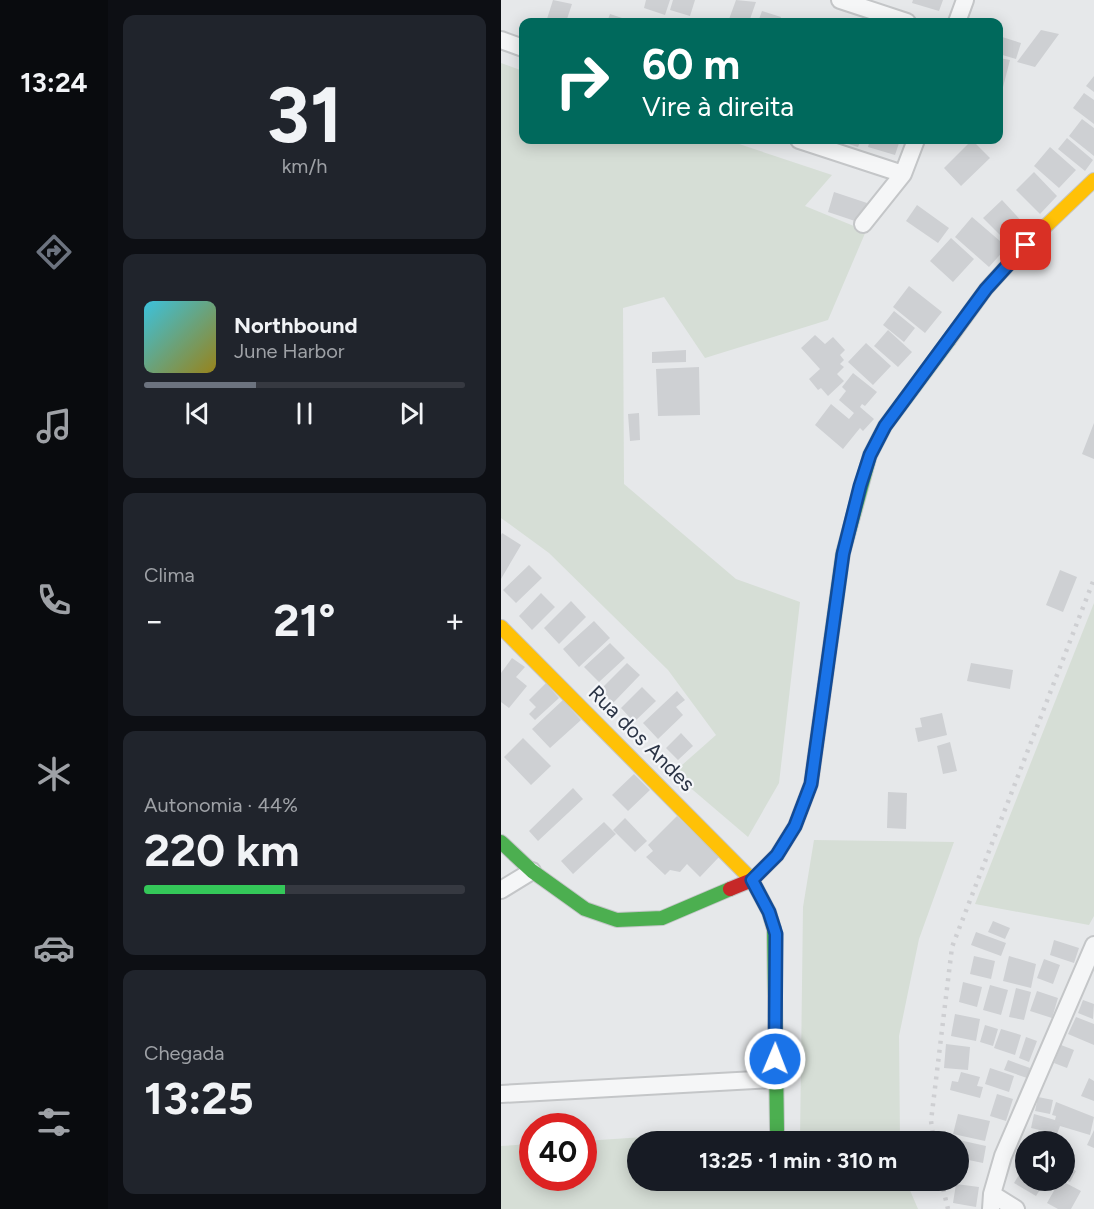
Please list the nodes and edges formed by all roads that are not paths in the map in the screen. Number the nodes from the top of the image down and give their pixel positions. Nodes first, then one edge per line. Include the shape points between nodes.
1 (840, 0) edge
2 (965, 0) edge
3 (895, 18) edge
4 (958, 18) edge
5 (501, 40) edge
6 (519, 47) edge
7 (811, 144) edge
8 (914, 144) edge
9 (903, 174) junction
10 (1094, 180) edge
11 (863, 224) dead end
12 (501, 627) edge
13 (501, 842) edge
14 (532, 871) junction
15 (752, 880) junction
16 (501, 890) edge
17 (1094, 945) edge
18 (775, 1079) junction
19 (501, 1094) edge
20 (777, 1130) dead end
21 (992, 1202) edge
22 (1016, 1209) edge

1 - 3 street
2 - 4 street
5 - 6 street
7 - 9 street
8 - 9 street
9 - 11 street
10 - 15 main road via 986,289 885,426 870,455 843,554 811,784 795,826 777,855
12 - 15 main road, Rua dos Andes
13 - 14 main road
14 - 15 main road via 585,909 617,920 662,918
14 - 16 street
15 - 18 main road, Rua dos Andes via 776,934
17 - 21 street via 1003,1156
18 - 19 street
18 - 20 main road, Rua dos Andes
21 - 22 street

